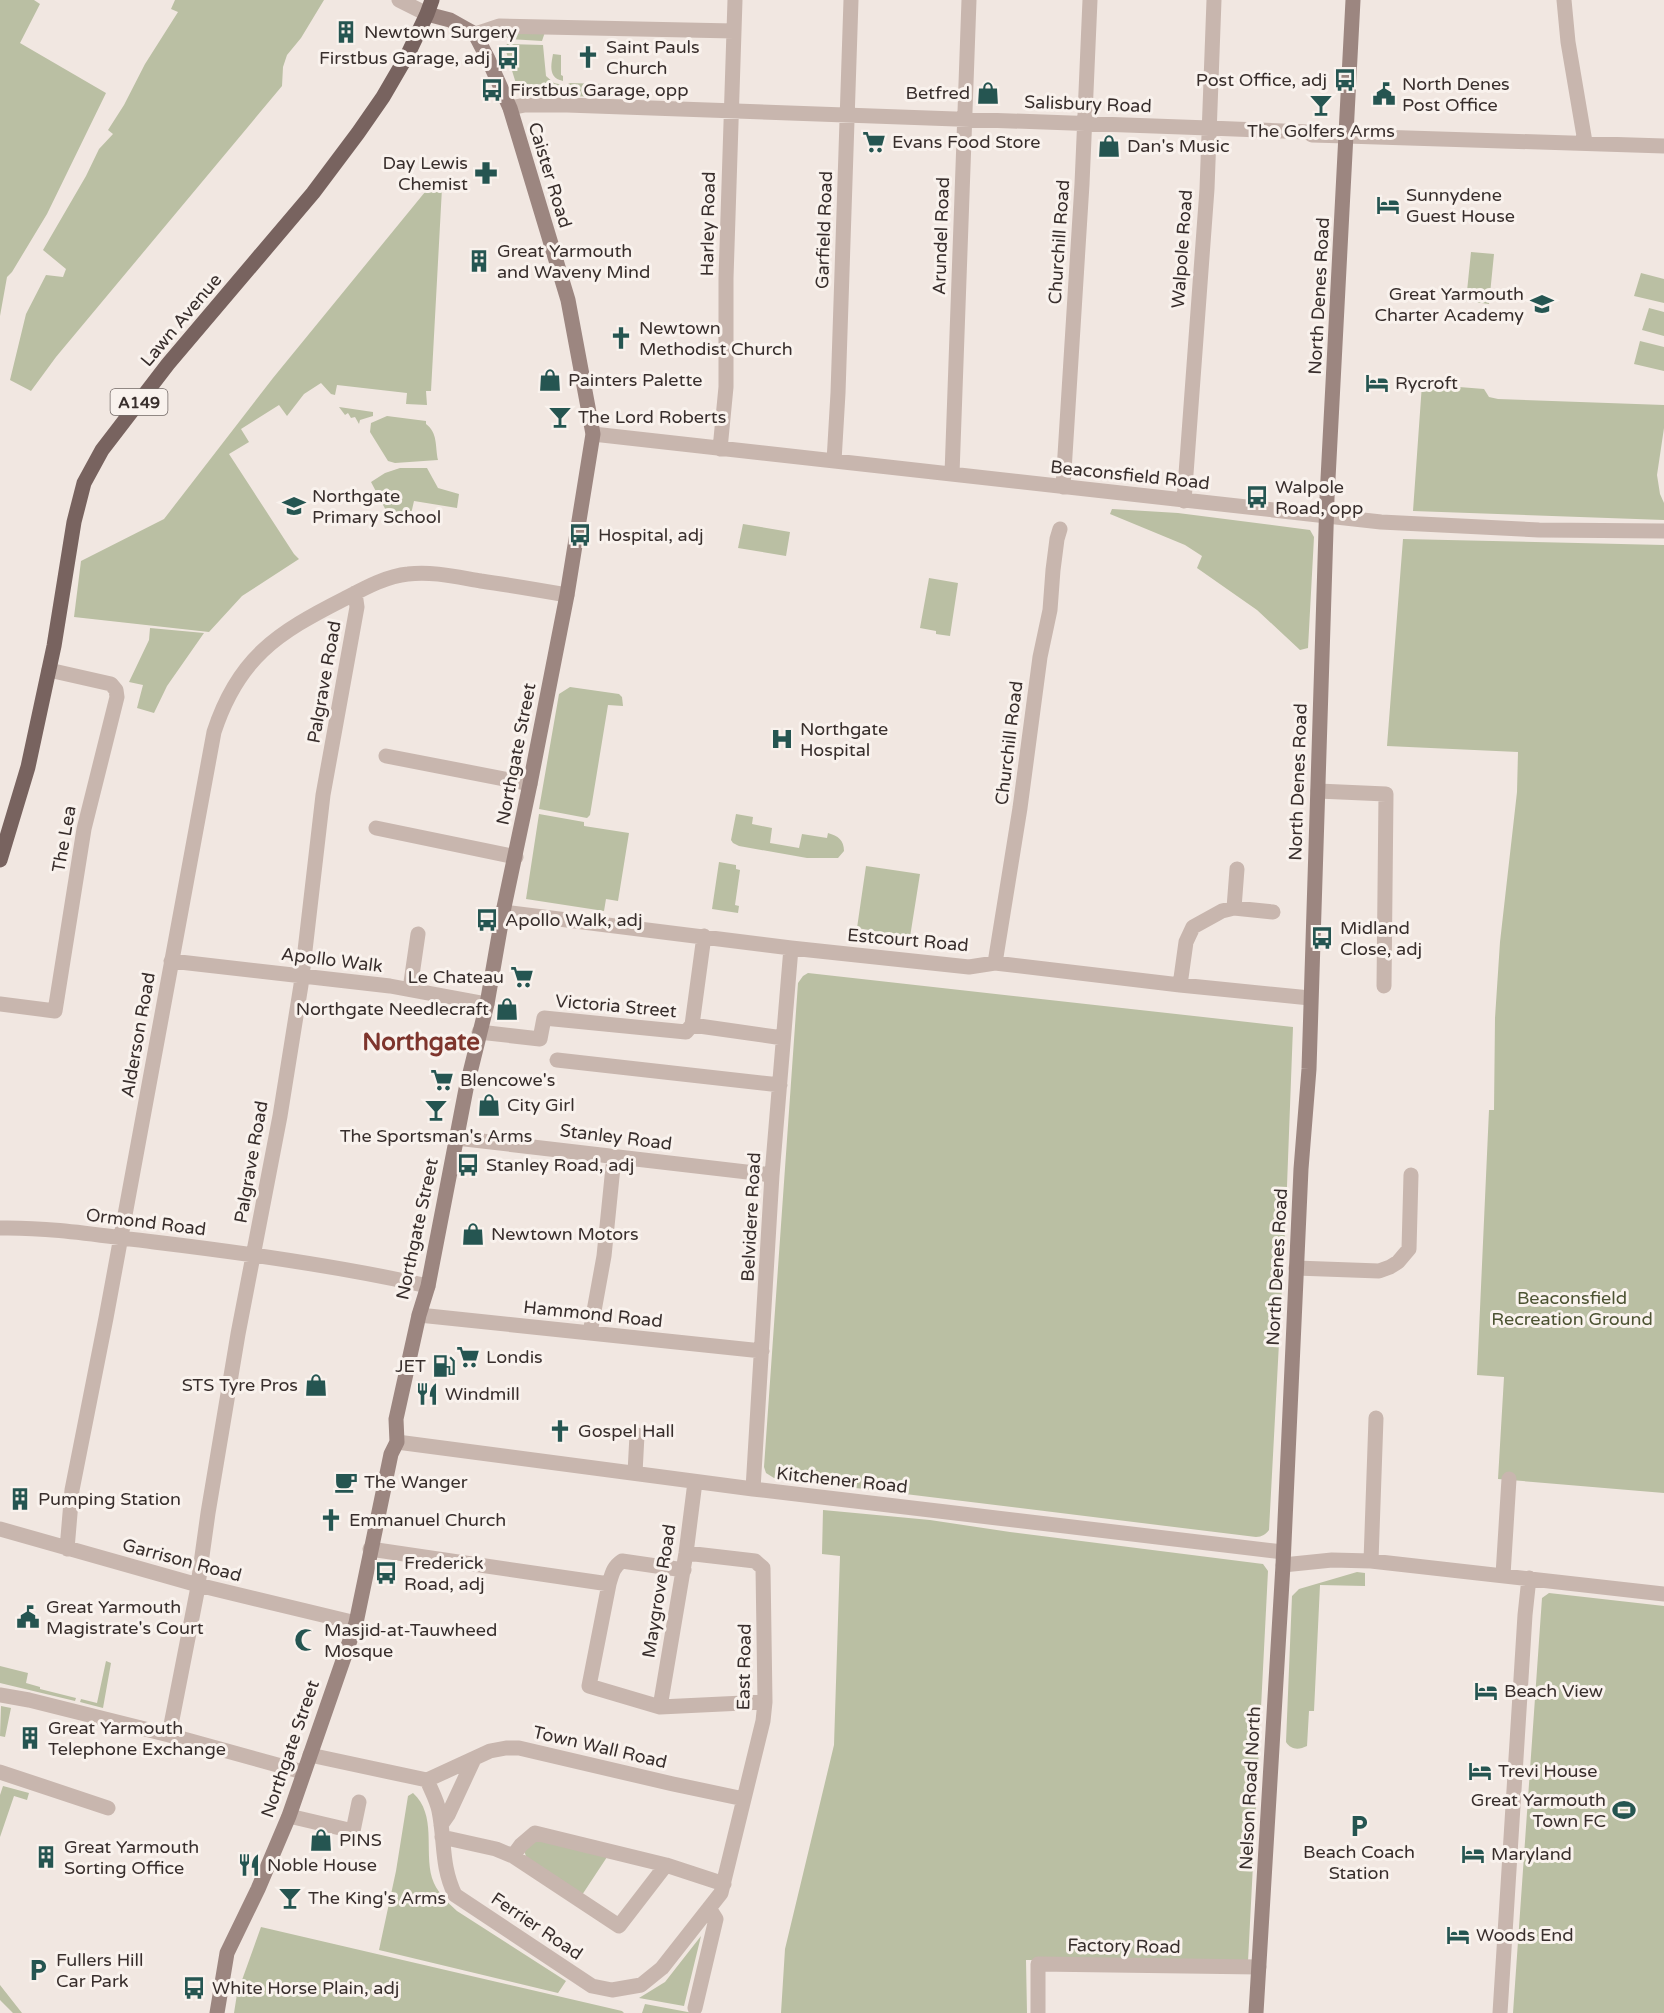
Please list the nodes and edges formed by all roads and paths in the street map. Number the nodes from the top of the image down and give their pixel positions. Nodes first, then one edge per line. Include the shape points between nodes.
1 (399, 0) edge
2 (735, 0) edge
3 (851, 0) edge
4 (969, 0) edge
5 (1089, 0) edge
6 (1214, 0) edge
7 (1353, 0) edge
8 (1564, 0) edge
9 (429, 7) edge
10 (734, 31) junction
11 (475, 34) junction
12 (510, 108) junction
13 (730, 110) junction
14 (847, 115) junction
15 (964, 119) junction
16 (1085, 123) junction
17 (1209, 128) junction
18 (1346, 136) junction
19 (1585, 142) junction
20 (1664, 146) edge
21 (593, 434) junction
22 (720, 449) junction
23 (834, 461) junction
24 (952, 474) junction
25 (1063, 487) junction
26 (1184, 501) junction
27 (1327, 516) junction
28 (1060, 529) dead end
29 (1664, 531) edge
30 (355, 593) junction
31 (567, 595) junction
32 (49, 670) junction
33 (386, 756) dead end
34 (531, 784) junction
35 (1318, 791) junction
36 (376, 828) dead end
37 (516, 857) junction
38 (0, 860) edge
39 (1237, 869) dead end
40 (1234, 908) junction
41 (503, 912) junction
42 (1273, 912) dead end
43 (418, 934) dead end
44 (704, 936) junction
45 (791, 948) junction
46 (171, 961) junction
47 (995, 963) junction
48 (302, 976) junction
49 (1180, 986) junction
50 (1384, 986) dead end
51 (410, 989) junction
52 (1310, 998) junction
53 (0, 1004) edge
54 (488, 1004) junction
55 (692, 1025) junction
56 (479, 1032) junction
57 (783, 1038) junction
58 (557, 1060) dead end
59 (780, 1085) junction
60 (456, 1138) junction
61 (614, 1157) junction
62 (772, 1175) junction
63 (1412, 1175) dead end
64 (0, 1228) edge
65 (120, 1238) junction
66 (254, 1255) junction
67 (1296, 1268) junction
68 (428, 1286) junction
69 (419, 1315) junction
70 (590, 1333) junction
71 (762, 1351) junction
72 (1376, 1418) dead end
73 (637, 1435) dead end
74 (397, 1442) junction
75 (635, 1473) junction
76 (1509, 1479) dead end
77 (695, 1482) junction
78 (753, 1489) junction
79 (0, 1529) edge
80 (67, 1549) junction
81 (370, 1549) junction
82 (686, 1553) junction
83 (1283, 1558) junction
84 (1371, 1561) junction
85 (684, 1570) junction
86 (1503, 1575) junction
87 (1529, 1578) junction
88 (609, 1584) junction
89 (198, 1585) junction
90 (1664, 1594) edge
91 (356, 1623) junction
92 (0, 1695) edge
93 (765, 1702) junction
94 (660, 1707) junction
95 (169, 1736) junction
96 (310, 1755) junction
97 (474, 1759) junction
98 (0, 1772) edge
99 (303, 1772) junction
100 (427, 1780) junction
101 (744, 1799) junction
102 (359, 1802) dead end
103 (108, 1808) dead end
104 (289, 1816) junction
105 (441, 1831) junction
106 (513, 1856) junction
107 (666, 1865) junction
108 (724, 1884) junction
109 (709, 1908) junction
110 (1259, 1967) junction
111 (663, 1968) joint
112 (695, 2008) dead end
113 (217, 2013) edge
114 (1038, 2013) edge
115 (1256, 2013) edge
116 (1500, 2013) edge

1 - 9 street
2 - 10 street, Harley Road
3 - 14 street, Garfield Road
4 - 15 street, Arundel Road
5 - 16 street, Churchill Road
6 - 17 street, Walpole Road
7 - 18 street, North Denes Road
8 - 19 street
9 - 11 street
9 - 32 main road, Lawn Avenue / A149 via 383,97 314,193 168,364 102,450 84,483 74,522
10 - 11 street via 499,26
10 - 13 street, Harley Road
11 - 12 street, Caister Road
12 - 13 street, Salisbury Road via 537,104
12 - 21 street, Caister Road via 568,300
13 - 14 street, Salisbury Road
13 - 22 street, Harley Road via 726,387
14 - 15 street, Salisbury Road
14 - 23 street, Garfield Road
15 - 16 street, Salisbury Road
15 - 24 street, Arundel Road
16 - 17 street, Salisbury Road
16 - 25 street, Churchill Road
17 - 18 street, Salisbury Road
17 - 26 street, Walpole Road
18 - 19 street, Salisbury Road
18 - 27 street, North Denes Road
19 - 20 street, Salisbury Road
21 - 22 street, Beaconsfield Road
21 - 31 street, Northgate Street
22 - 23 street, Beaconsfield Road
23 - 24 street, Beaconsfield Road
24 - 25 street, Beaconsfield Road
25 - 26 street, Beaconsfield Road
26 - 27 street, Beaconsfield Road
27 - 29 street, Beaconsfield Road via 1471,527
27 - 35 street, North Denes Road
28 - 47 street, Churchill Road
30 - 31 street, Alderson Road via 408,574 443,574
30 - 46 street, Alderson Road via 311,615 269,644 237,679 223,705 214,732
30 - 48 street, Palgrave Road via 357,607 323,795
31 - 34 street, Northgate Street
32 - 38 main road, Lawn Avenue / A149 via 28,766
32 - 53 street, The Lea via 111,684 117,697 84,829 55,1011
33 - 34 street
34 - 37 street, Northgate Street
35 - 50 street via 1386,794
35 - 52 street, North Denes Road
36 - 37 street
37 - 41 street, Northgate Street
39 - 40 street
40 - 42 street
40 - 49 street via 1199,923 1188,934
41 - 44 street, Estcourt Road
41 - 54 street, Northgate Street
43 - 51 street
44 - 45 street, Estcourt Road
44 - 55 street
45 - 47 street, Estcourt Road via 969,967
45 - 57 street, Belvidere Road
46 - 48 street, Apollo Walk
46 - 65 street, Alderson Road
47 - 49 street, Estcourt Road
48 - 51 street, Apollo Walk
48 - 66 street, Palgrave Road
49 - 52 street, Estcourt Road
51 - 54 street, Apollo Walk
52 - 67 street, North Denes Road
54 - 56 street, Northgate Street
55 - 56 street, Victoria Street via 686,1032 544,1018 540,1039
55 - 57 street
56 - 60 street, Northgate Street
57 - 59 street, Belvidere Road
58 - 59 street
59 - 62 street, Belvidere Road
60 - 61 street, Stanley Road
60 - 68 street, Northgate Street
61 - 62 street, Stanley Road
61 - 70 street via 604,1256
62 - 71 street, Belvidere Road
63 - 67 street via 1409,1249 1398,1262 1379,1271
64 - 65 street, Ormond Road
65 - 66 street, Ormond Road
65 - 80 street, Alderson Road via 72,1490
66 - 68 street, Ormond Road
66 - 89 street, Palgrave Road
67 - 83 street, North Denes Road
68 - 69 street, Northgate Street
69 - 70 street, Hammond Road
69 - 74 street, Northgate Street via 396,1419
70 - 71 street, Hammond Road
71 - 78 street, Belvidere Road
72 - 84 street
73 - 75 street
74 - 75 street, Kitchener Road
74 - 81 street, Northgate Street
75 - 77 street, Kitchener Road
76 - 86 street
77 - 78 street, Kitchener Road
77 - 82 street, Maygrove Road
78 - 83 street, Kitchener Road
79 - 80 street, Garrison Road
80 - 89 street, Garrison Road
81 - 88 street
81 - 91 street, Northgate Street
82 - 85 street, Maygrove Road
82 - 93 street, East Road via 755,1561 764,1568
83 - 84 street, Kitchener Road
83 - 110 street, Nelson Road North
84 - 86 street, Kitchener Road
85 - 88 street via 622,1561 613,1570
85 - 94 street, Maygrove Road
86 - 87 street, Kitchener Road
87 - 90 street, Kitchener Road
87 - 116 street
88 - 94 street via 589,1686
89 - 91 street, Garrison Road
89 - 95 street, Palgrave Road
91 - 96 street, Northgate Street
92 - 95 street
93 - 94 street
93 - 101 street, East Road
95 - 99 street
96 - 99 street, Northgate Street
96 - 100 street
97 - 100 street, Town Wall Road
97 - 101 street, Town Wall Road via 490,1751 519,1748
97 - 105 street
98 - 103 street
99 - 104 street, Northgate Street
100 - 105 street, Ferrier Road via 437,1803
101 - 108 street, East Road
102 - 104 street via 353,1831
104 - 113 street, Northgate Street via 227,1953
105 - 106 street
105 - 111 street, Ferrier Road via 443,1862 455,1895 592,1986 612,1990 641,1986
106 - 107 street via 535,1833
106 - 107 street via 619,1926
107 - 108 street
108 - 109 street, East Road
109 - 111 street, East Road
109 - 112 street via 716,1919
110 - 114 street, Factory Road via 1038,1964
110 - 115 street, Nelson Road North

